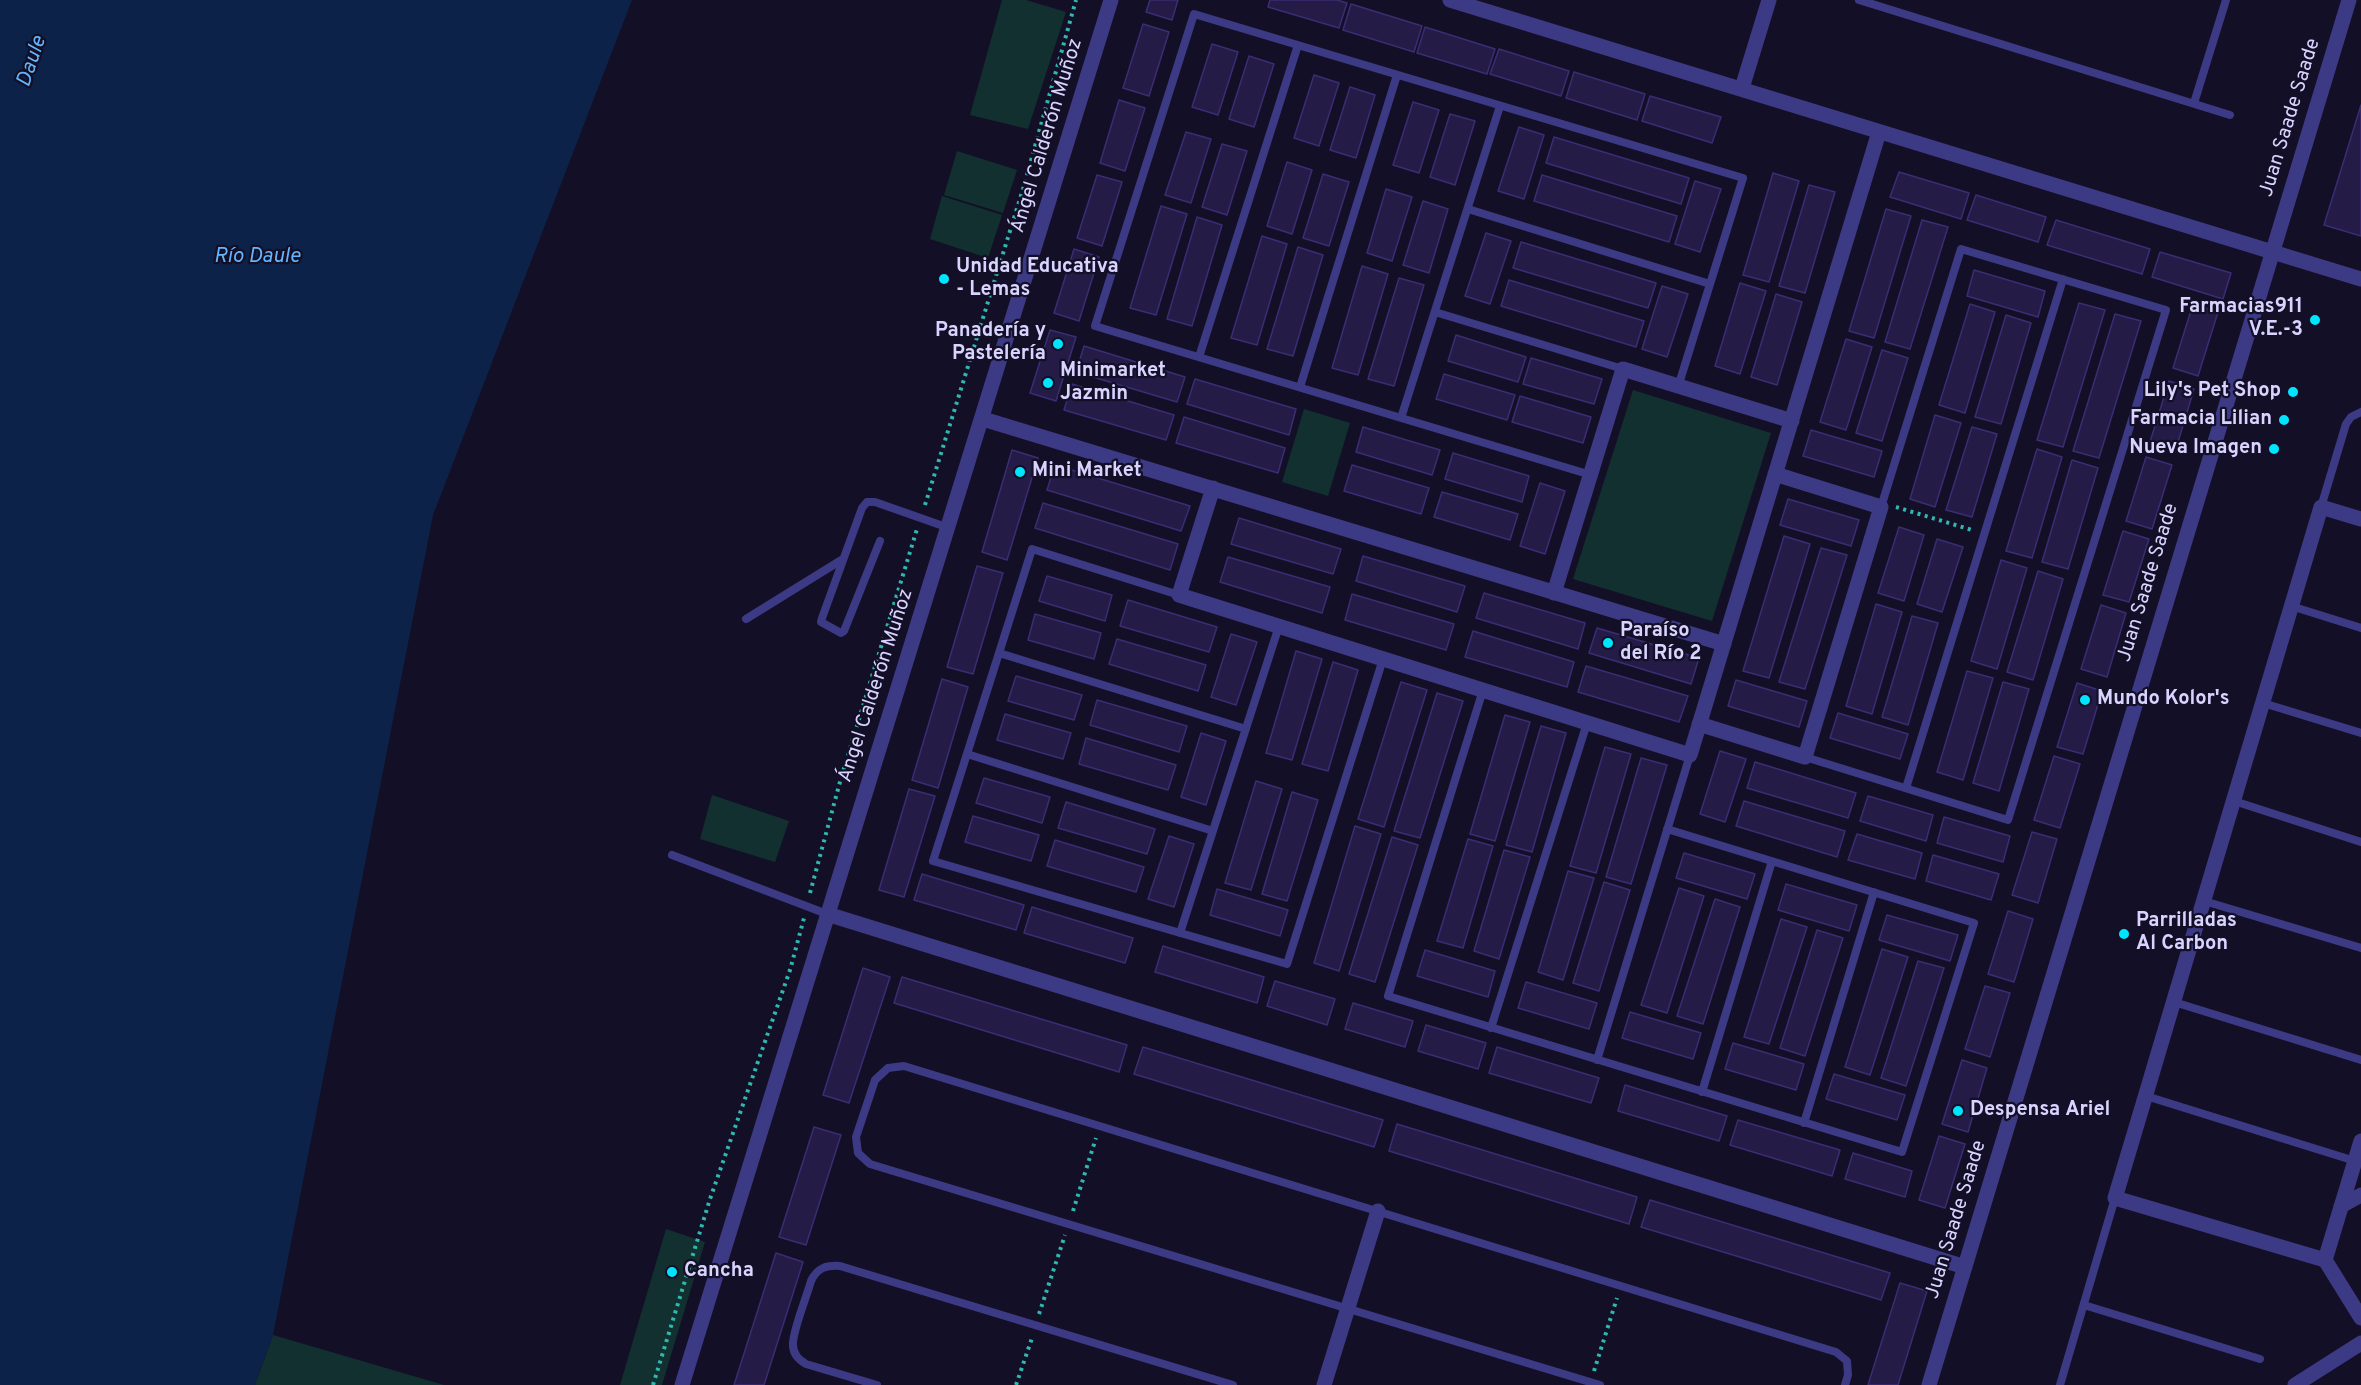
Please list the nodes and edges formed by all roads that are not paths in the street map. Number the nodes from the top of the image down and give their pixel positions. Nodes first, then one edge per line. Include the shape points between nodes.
1 (1111, 0) edge
2 (1450, 0) edge
3 (1769, 0) edge
4 (1858, 0) edge
5 (2349, 0) edge
6 (2224, 1) edge
7 (1298, 45) junction
8 (1397, 75) junction
9 (1742, 88) junction
10 (2194, 103) junction
11 (1500, 106) junction
12 (2230, 115) dead end
13 (1880, 132) junction
14 (1468, 209) junction
15 (2271, 252) junction
16 (2063, 279) junction
17 (2361, 279) edge
18 (1710, 284) junction
19 (1435, 312) junction
20 (1199, 357) junction
21 (1623, 369) junction
22 (1300, 387) junction
23 (1678, 387) junction
24 (2361, 412) edge
25 (1401, 418) junction
26 (983, 419) junction
27 (1792, 421) junction
28 (1776, 474) junction
29 (1591, 475) junction
30 (1213, 488) junction
31 (1882, 505) junction
32 (2321, 507) junction
33 (2361, 519) edge
34 (949, 528) junction
35 (880, 541) dead end
36 (843, 558) junction
37 (1554, 593) junction
38 (1179, 595) junction
39 (2291, 606) junction
40 (746, 619) dead end
41 (1279, 626) junction
42 (2361, 628) edge
43 (1724, 644) junction
44 (999, 653) junction
45 (1383, 659) junction
46 (1483, 690) junction
47 (2263, 703) junction
48 (1587, 723) junction
49 (1699, 724) junction
50 (1246, 729) junction
51 (2361, 733) edge
52 (967, 754) junction
53 (1690, 755) junction
54 (1804, 757) junction
55 (1906, 788) junction
56 (2234, 801) junction
57 (1667, 829) junction
58 (1213, 831) junction
59 (2361, 842) edge
60 (672, 855) dead end
61 (1772, 861) junction
62 (1874, 892) junction
63 (2204, 901) junction
64 (827, 914) junction
65 (1180, 933) junction
66 (2361, 948) edge
67 (2174, 1002) junction
68 (1491, 1028) junction
69 (1596, 1060) junction
70 (2361, 1060) edge
71 (1702, 1092) junction
72 (2146, 1096) junction
73 (1804, 1123) junction
74 (2361, 1142) edge
75 (2355, 1161) junction
76 (2361, 1195) edge
77 (2115, 1198) junction
78 (2341, 1206) junction
79 (1378, 1211) junction
80 (2325, 1260) junction
81 (1965, 1267) junction
82 (2084, 1305) junction
83 (1348, 1309) junction
84 (2361, 1318) edge
85 (2361, 1342) edge
86 (2260, 1359) dead end
87 (682, 1385) edge
88 (878, 1385) edge
89 (1233, 1385) edge
90 (1324, 1385) edge
91 (1600, 1385) edge
92 (1845, 1385) edge
93 (1929, 1385) edge
94 (2060, 1385) edge
95 (2295, 1385) edge

1 - 26 street, Ángel Calderón Muñoz
2 - 9 street
3 - 9 street
4 - 10 lane
5 - 15 street, Juan Saade Saade
6 - 10 lane
7 - 8 lane
7 - 20 lane
7 - 20 lane via 1194,14 1095,326
8 - 11 lane
8 - 22 lane
9 - 13 street
10 - 12 lane
11 - 14 lane
11 - 18 lane via 1743,178
13 - 15 street
13 - 27 street
14 - 18 lane
14 - 19 lane
15 - 17 street
15 - 81 street, Juan Saade Saade
16 - 31 lane via 1961,249
16 - 55 lane
16 - 55 lane via 2166,310 2008,820
18 - 23 lane
19 - 21 lane
19 - 25 lane
20 - 22 lane
21 - 23 street
21 - 29 street
22 - 25 lane
23 - 27 street
24 - 32 lane via 2346,424
25 - 29 lane
26 - 30 street
26 - 34 street, Ángel Calderón Muñoz
27 - 28 street
28 - 31 street
28 - 43 street
29 - 37 street
30 - 37 street
30 - 38 street
31 - 54 street
32 - 33 street
32 - 39 street
34 - 36 lane via 867,502
34 - 64 street, Ángel Calderón Muñoz
35 - 36 lane via 847,627 841,633 820,622
36 - 40 lane
37 - 43 street
38 - 41 street
38 - 44 lane via 1032,549
39 - 42 lane
39 - 47 street
41 - 45 street
41 - 50 lane
43 - 49 street
44 - 50 lane
44 - 52 lane
45 - 46 street
45 - 65 lane via 1287,964
46 - 48 street
46 - 68 lane via 1388,996
47 - 51 lane
47 - 56 street
48 - 53 street
48 - 68 lane
49 - 53 street
49 - 54 street
50 - 58 lane
52 - 58 lane
52 - 65 lane via 933,861
53 - 57 lane
54 - 55 lane
56 - 59 lane
56 - 63 street
57 - 61 lane
57 - 69 lane
58 - 65 lane
60 - 64 lane
61 - 62 lane
61 - 71 lane
62 - 73 lane
62 - 73 lane via 1974,923 1902,1152
63 - 66 lane
63 - 67 street
64 - 81 street
64 - 87 street, Ángel Calderón Muñoz
67 - 70 lane
67 - 72 street
68 - 69 lane
69 - 71 lane
71 - 73 lane
72 - 75 lane
72 - 77 street
74 - 75 street
75 - 78 street
76 - 78 street
77 - 80 street
77 - 82 lane
78 - 80 street
79 - 83 street
79 - 83 lane via 904,1066 888,1068 875,1080 856,1137 858,1154 870,1164
79 - 92 lane via 1836,1352 1846,1361
80 - 84 street
81 - 93 street, Juan Saade Saade
82 - 86 lane
82 - 94 lane
83 - 90 street
83 - 91 lane
85 - 95 street
88 - 89 lane via 806,1364 795,1354 799,1320 811,1281 821,1269 840,1266

